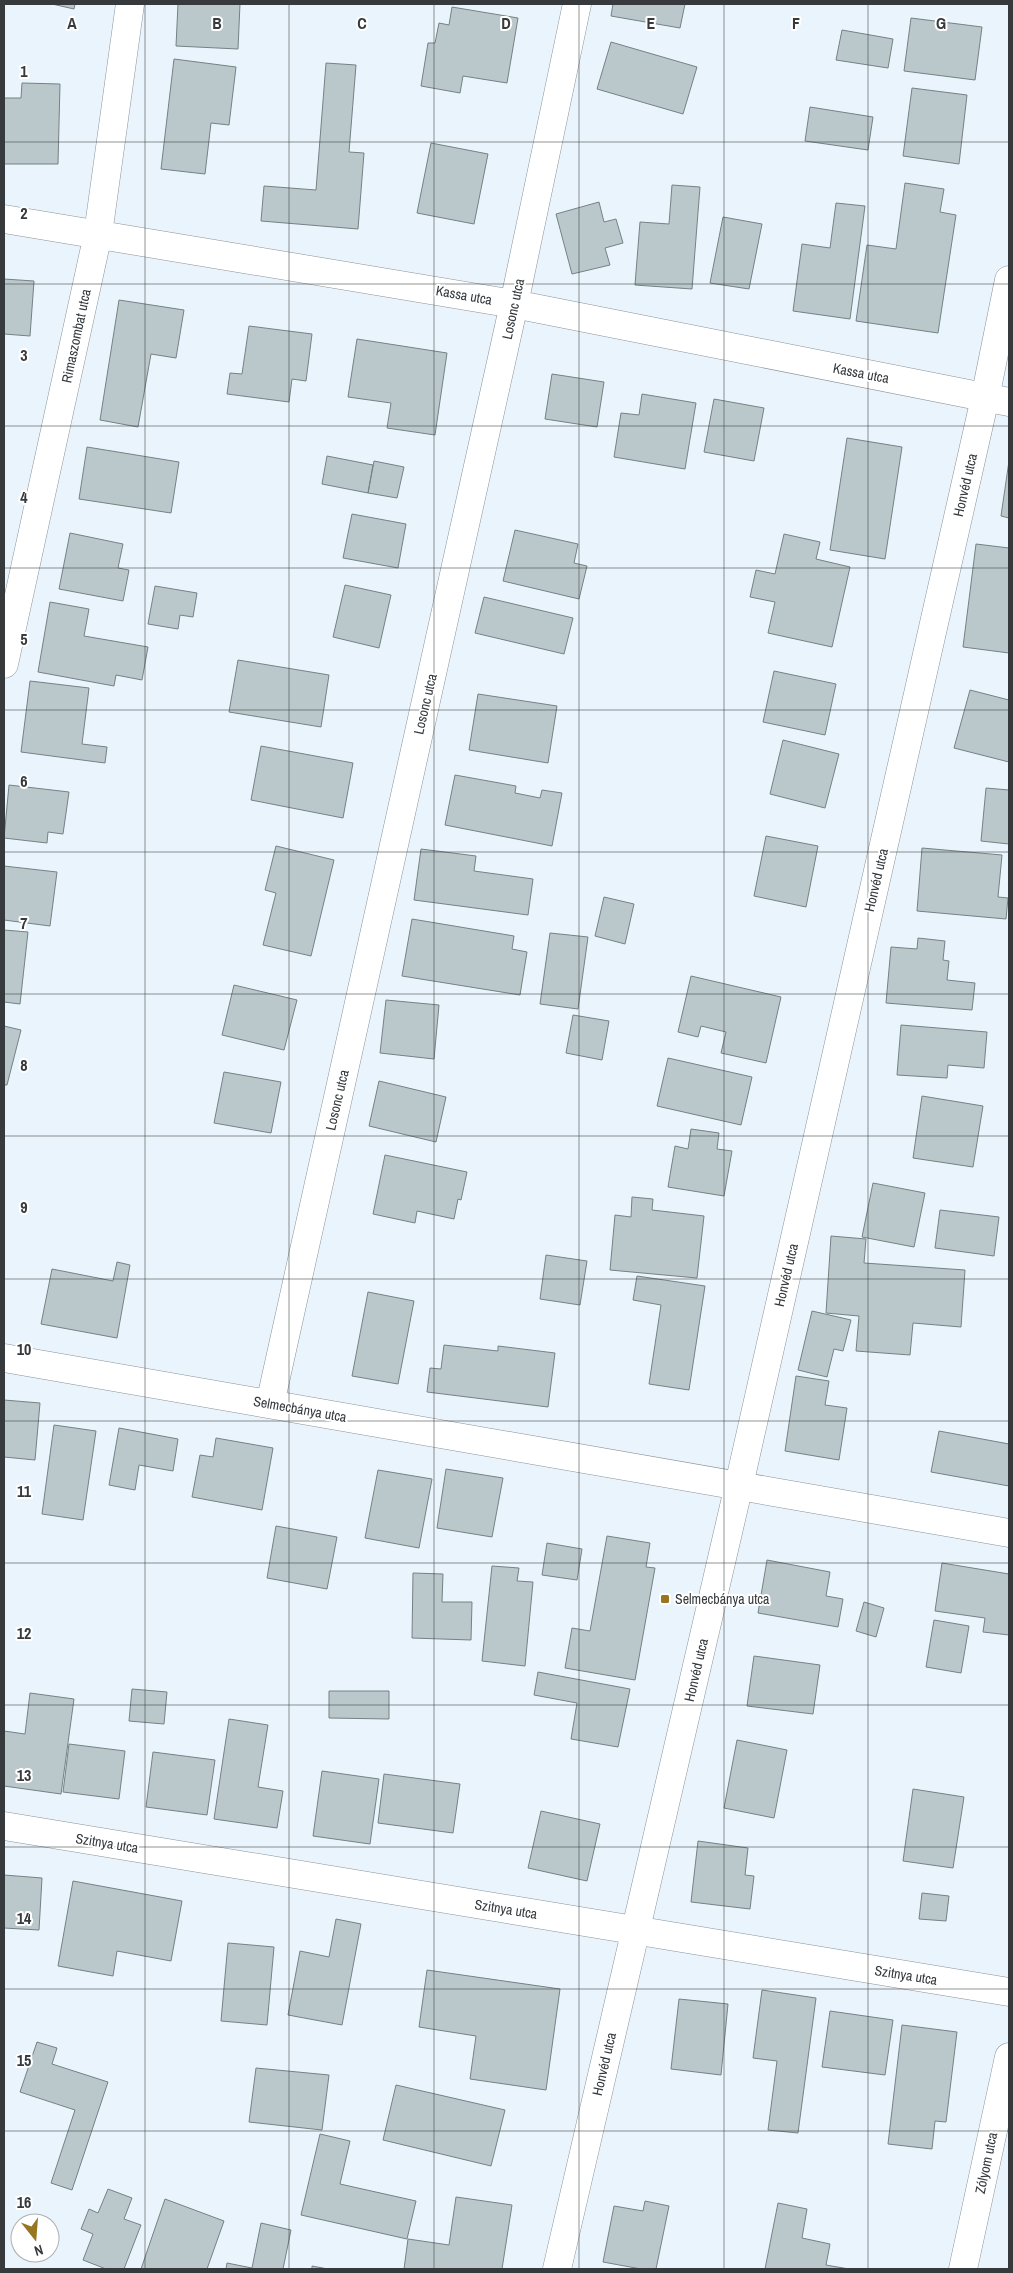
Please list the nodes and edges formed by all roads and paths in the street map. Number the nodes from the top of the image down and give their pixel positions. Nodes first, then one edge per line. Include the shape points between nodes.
1 (130, 4) edge
2 (577, 4) edge
3 (4, 219) edge
4 (98, 234) junction
5 (1009, 280) edge
6 (514, 304) junction
7 (997, 400) edge
8 (4, 664) edge
9 (4, 1358) edge
10 (270, 1404) junction
11 (739, 1485) junction
12 (1009, 1533) edge
13 (4, 1826) edge
14 (636, 1930) junction
15 (1009, 1992) edge
16 (1009, 2057) edge
17 (557, 2269) edge
18 (963, 2269) edge

1 - 4 street, Rimaszombat utca
2 - 6 street, Losonc utca
3 - 4 street, Kassa utca
4 - 6 street, Kassa utca
4 - 8 street, Rimaszombat utca
5 - 7 street, Honvéd utca
6 - 7 street, Kassa utca
6 - 10 street, Losonc utca
7 - 11 street, Honvéd utca
9 - 10 street, Selmecbánya utca
10 - 11 street, Selmecbánya utca
11 - 12 street, Selmecbánya utca
11 - 14 street, Honvéd utca
13 - 14 street, Szitnya utca
14 - 15 street, Szitnya utca
14 - 17 street, Honvéd utca
16 - 18 street, Zólyom utca

